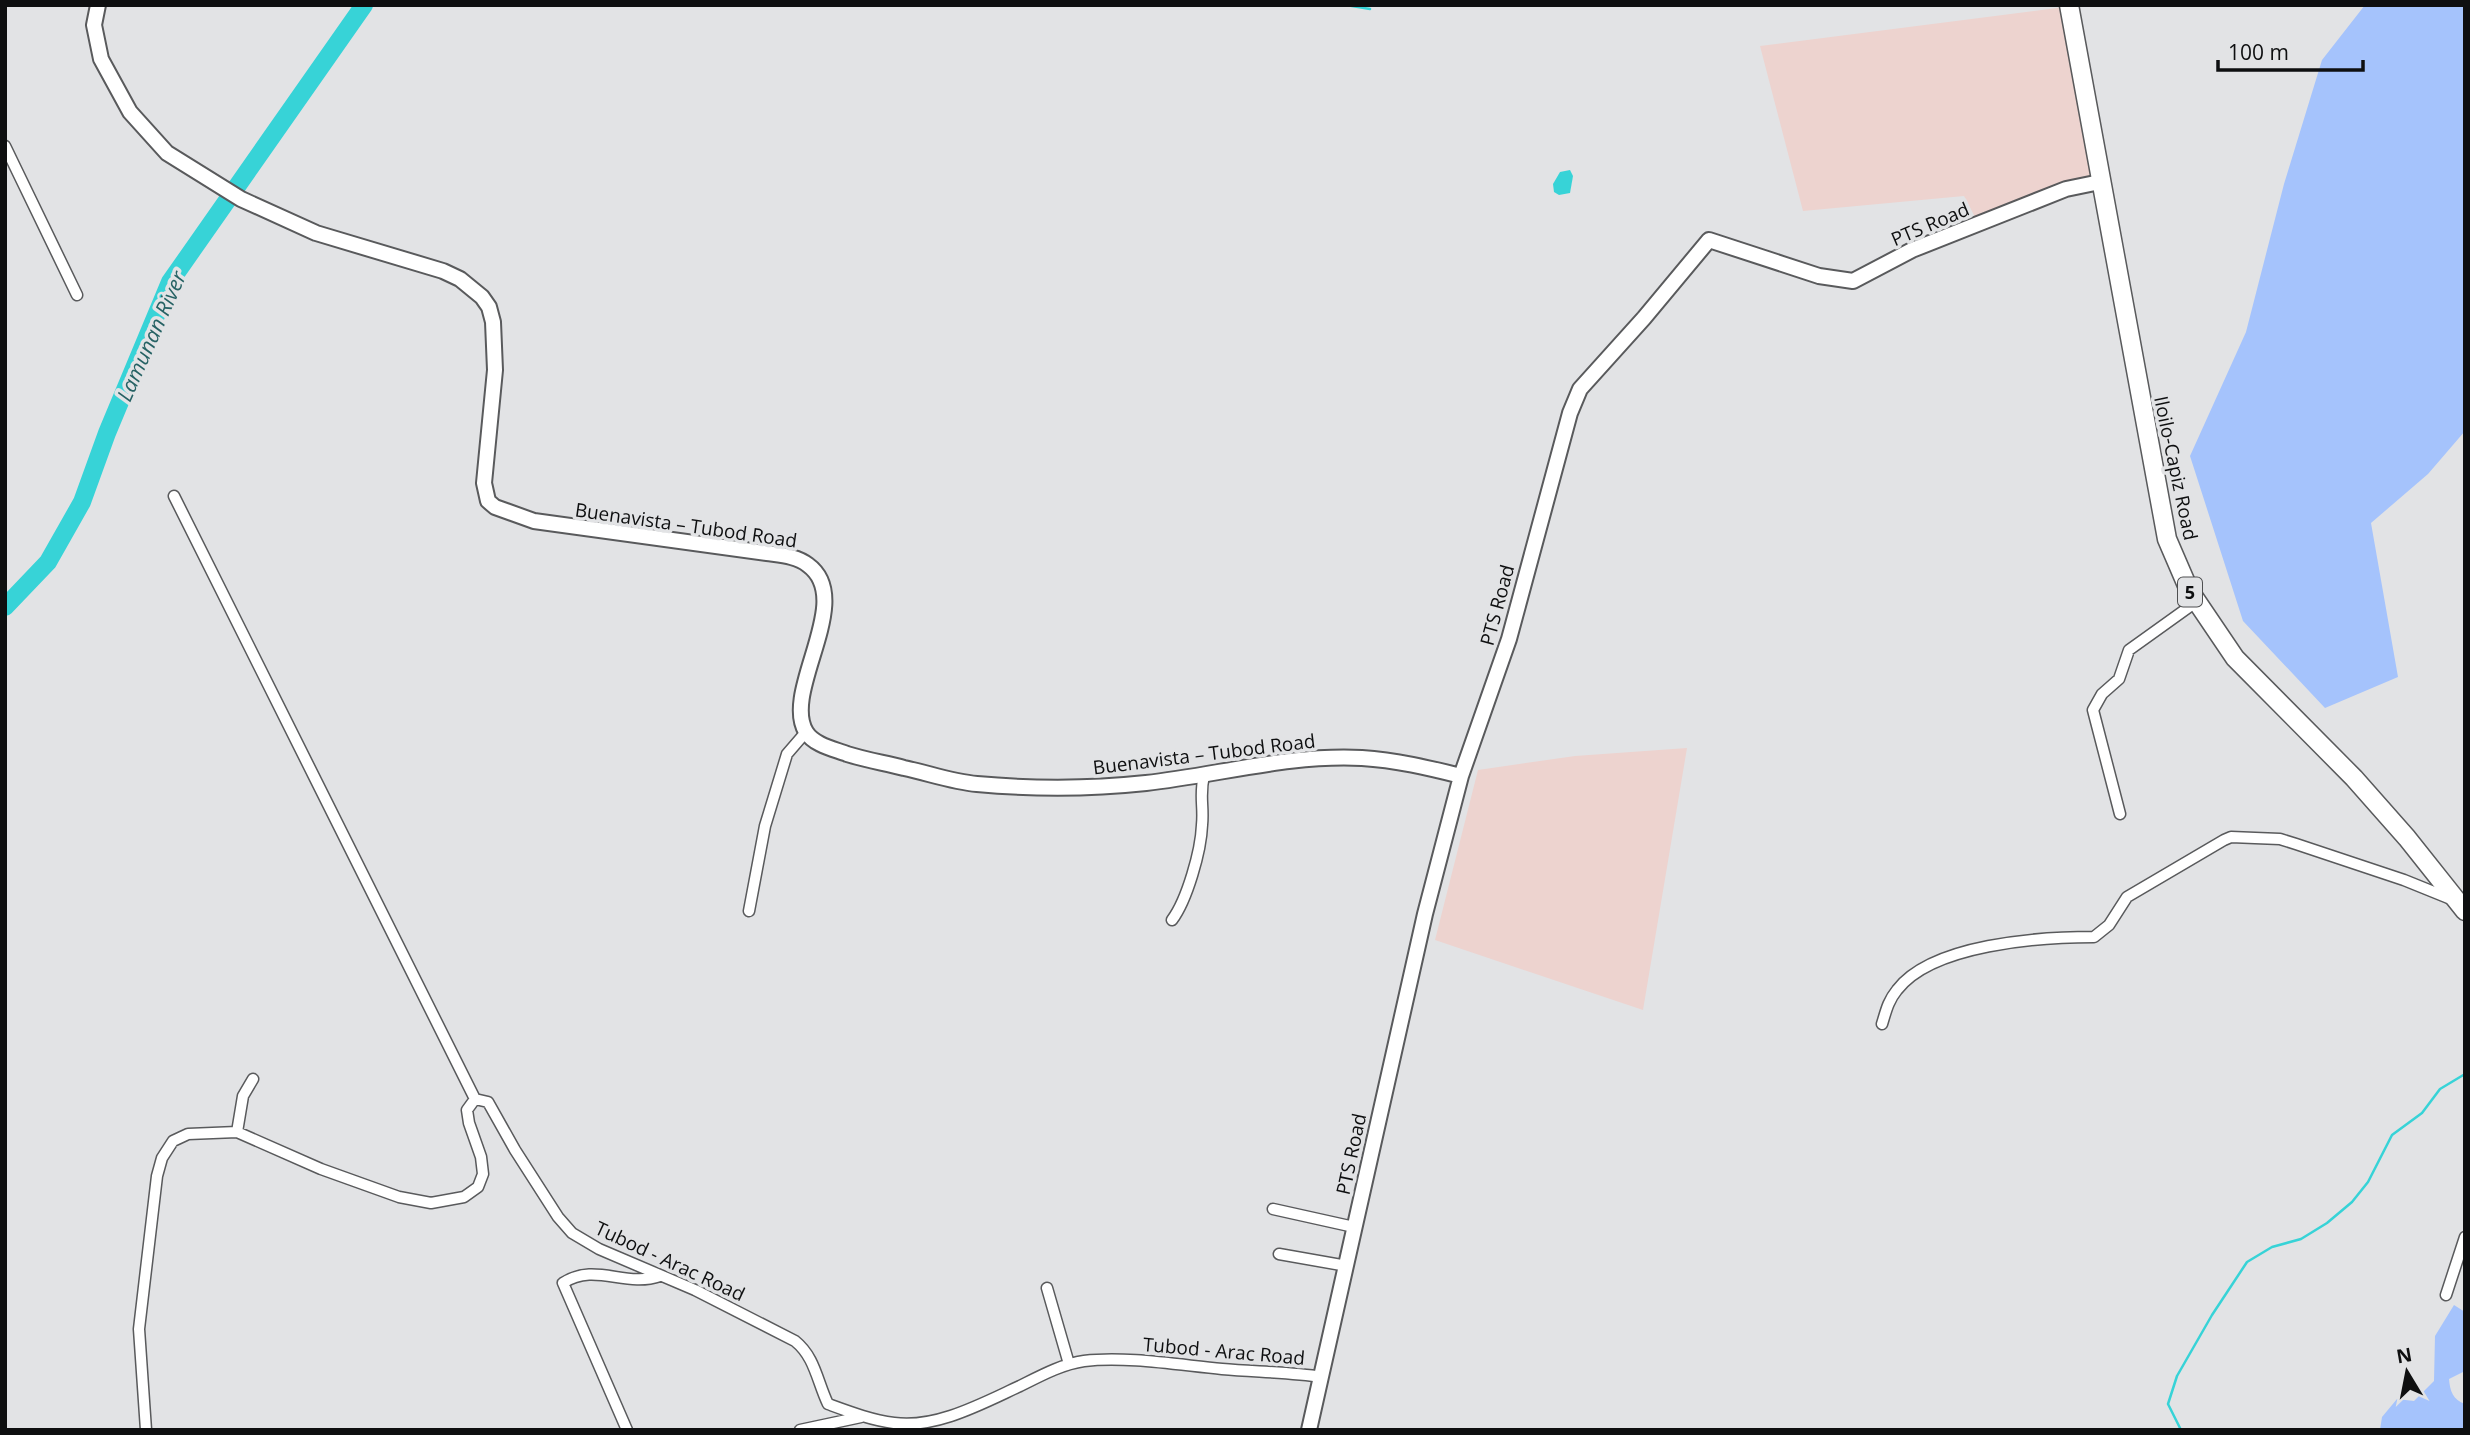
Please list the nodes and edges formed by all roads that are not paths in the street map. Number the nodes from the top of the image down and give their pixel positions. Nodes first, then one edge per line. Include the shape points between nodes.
1 (98, 5) edge
2 (2068, 5) edge
3 (5, 146) edge
4 (2100, 182) junction
5 (77, 295) dead end
6 (174, 496) dead end
7 (2196, 602) junction
8 (806, 732) junction
9 (1204, 775) junction
10 (1461, 776) junction
11 (2120, 814) dead end
12 (2460, 906) edge
13 (749, 911) dead end
14 (1172, 920) dead end
15 (1882, 1024) dead end
16 (253, 1079) dead end
17 (475, 1099) junction
18 (237, 1132) junction
19 (1273, 1209) dead end
20 (1354, 1227) junction
21 (2465, 1237) edge
22 (1279, 1254) dead end
23 (1347, 1266) junction
24 (661, 1276) junction
25 (1047, 1288) dead end
26 (2446, 1295) dead end
27 (1069, 1364) junction
28 (1322, 1377) junction
29 (863, 1417) junction
30 (897, 1427) edge
31 (146, 1430) edge
32 (626, 1430) edge
33 (800, 1430) edge
34 (1309, 1430) edge

1 - 8 main road, Buenavista – Tubod Road via 94,25 101,59 130,112 167,153 241,200 316,233 443,271 482,298 491,315 495,345 484,483 488,501 495,507 534,522 767,553 809,565 824,594 820,633 802,703
2 - 4 highway, 5
3 - 5 street
4 - 7 highway, Iloilo-Capiz Road / 5 via 2167,539
4 - 10 main road, PTS Road via 2066,189 1912,250 1853,281 1819,276 1709,240 1580,389 1509,639
6 - 17 street
7 - 11 street via 2129,650 2119,679 2093,710
7 - 12 highway, Iloilo-Capiz Road / 5 via 2235,658 2354,778
8 - 9 main road, Buenavista – Tubod Road via 851,755 974,784 1085,788
8 - 13 street via 787,754 765,826
9 - 10 main road, Buenavista – Tubod Road via 1297,761 1361,758
9 - 14 street via 1202,825 1187,892
10 - 20 main road, PTS Road
12 - 15 street via 2404,880 2280,839 2231,837 2127,897 2109,925 2094,937 1955,953 1917,972 1898,987
16 - 18 street via 243,1096
17 - 18 street via 467,1111 481,1157 483,1174 478,1187 464,1197 431,1203 344,1179
17 - 24 street, Tubod - Arac Road via 488,1102 572,1233 599,1250
18 - 31 street via 188,1134 173,1140 162,1158 139,1329
19 - 20 street
20 - 23 main road, PTS Road
21 - 26 street
22 - 23 street
23 - 28 main road, PTS Road
24 - 29 street, Tubod - Arac Road via 795,1341 813,1363 828,1404
24 - 32 street via 638,1280 585,1273 563,1283
25 - 27 street
27 - 28 street, Tubod - Arac Road via 1121,1360
27 - 30 street, Tubod - Arac Road via 985,1402
28 - 34 main road, PTS Road
29 - 30 street, Tubod - Arac Road
29 - 33 street

